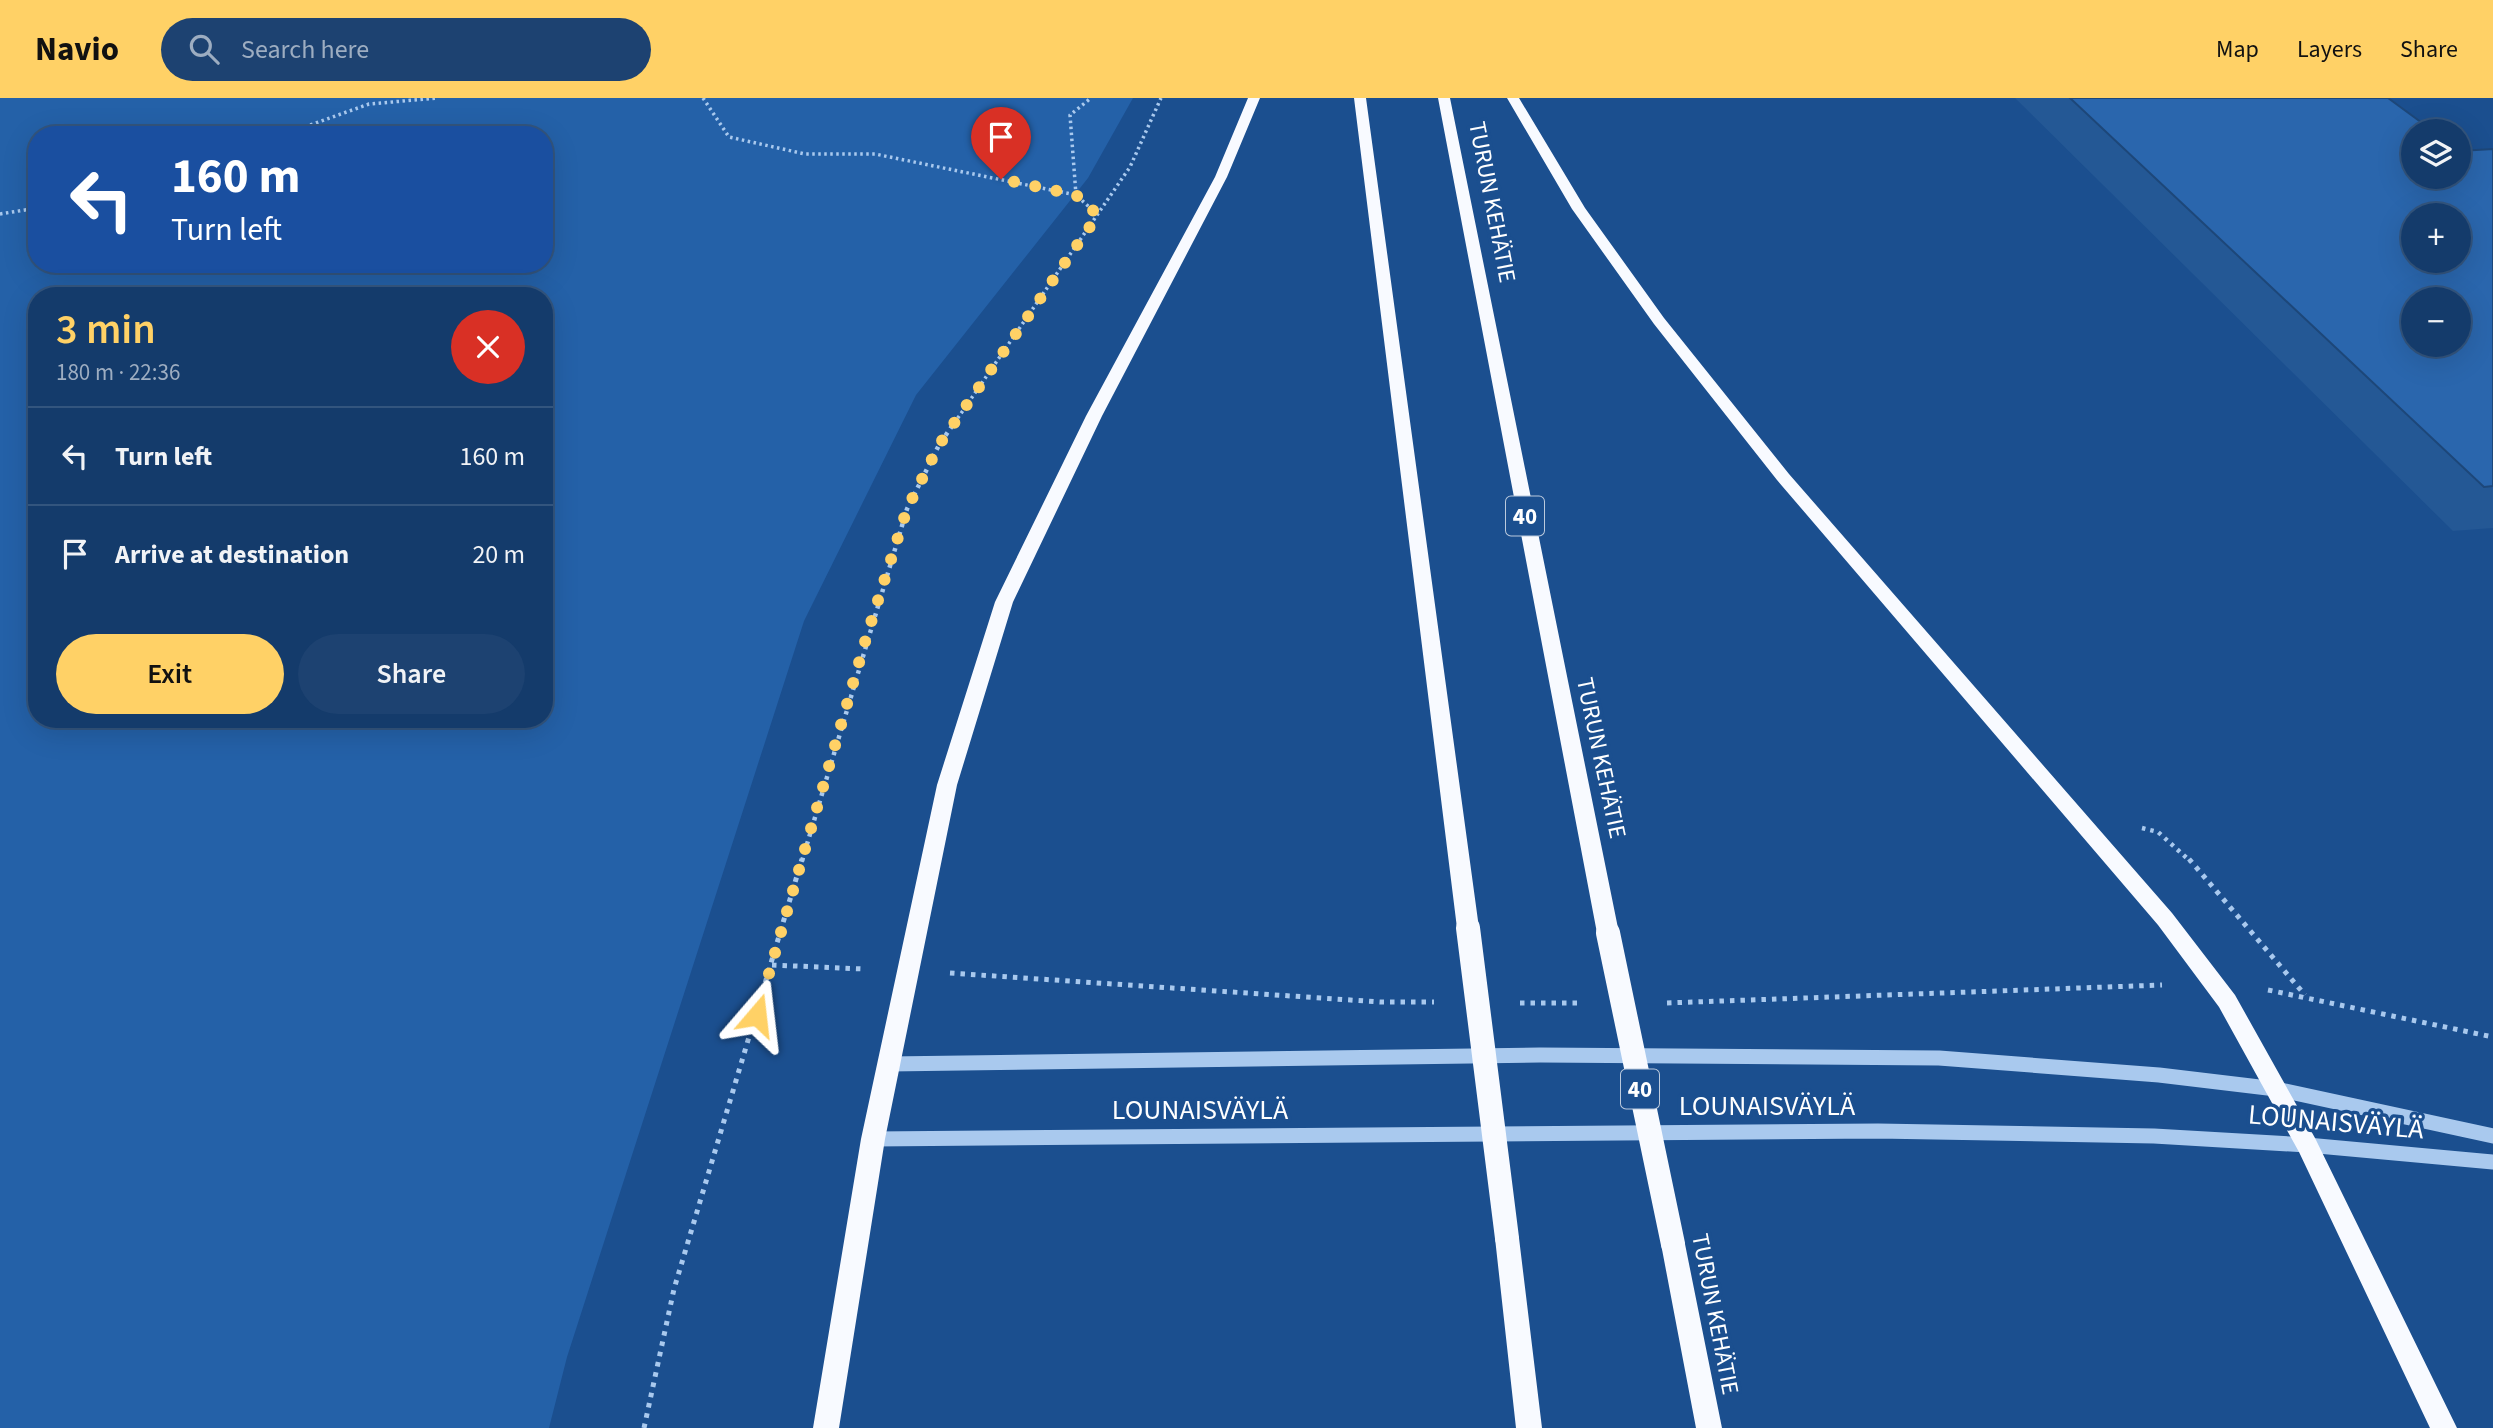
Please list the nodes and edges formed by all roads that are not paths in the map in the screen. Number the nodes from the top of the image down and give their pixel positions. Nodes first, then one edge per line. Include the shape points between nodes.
1 (1254, 98) edge
2 (1360, 98) edge
3 (1444, 98) edge
4 (1513, 98) edge
5 (1608, 933) joint
6 (889, 1064) junction
7 (2276, 1089) junction
8 (2493, 1136) edge
9 (873, 1139) junction
10 (2307, 1145) junction
11 (2493, 1163) edge
12 (826, 1428) edge
13 (1529, 1428) edge
14 (1709, 1428) edge
15 (2444, 1428) edge

1 - 6 highway via 1221,177 1094,416 1004,602 947,785
2 - 13 highway, bridge
3 - 5 highway, TURUN KEHÄTIE / 40
4 - 7 highway via 1578,209 1659,321 1783,478 2165,919 2227,1001
5 - 14 highway, TURUN KEHÄTIE / 40, bridge
6 - 7 street, LOUNAISVÄYLÄ via 1540,1055 1939,1058
6 - 9 highway
7 - 8 street, LOUNAISVÄYLÄ
7 - 10 highway
9 - 10 street, LOUNAISVÄYLÄ via 1878,1131 2154,1136
9 - 12 highway
10 - 11 street, LOUNAISVÄYLÄ
10 - 15 highway

